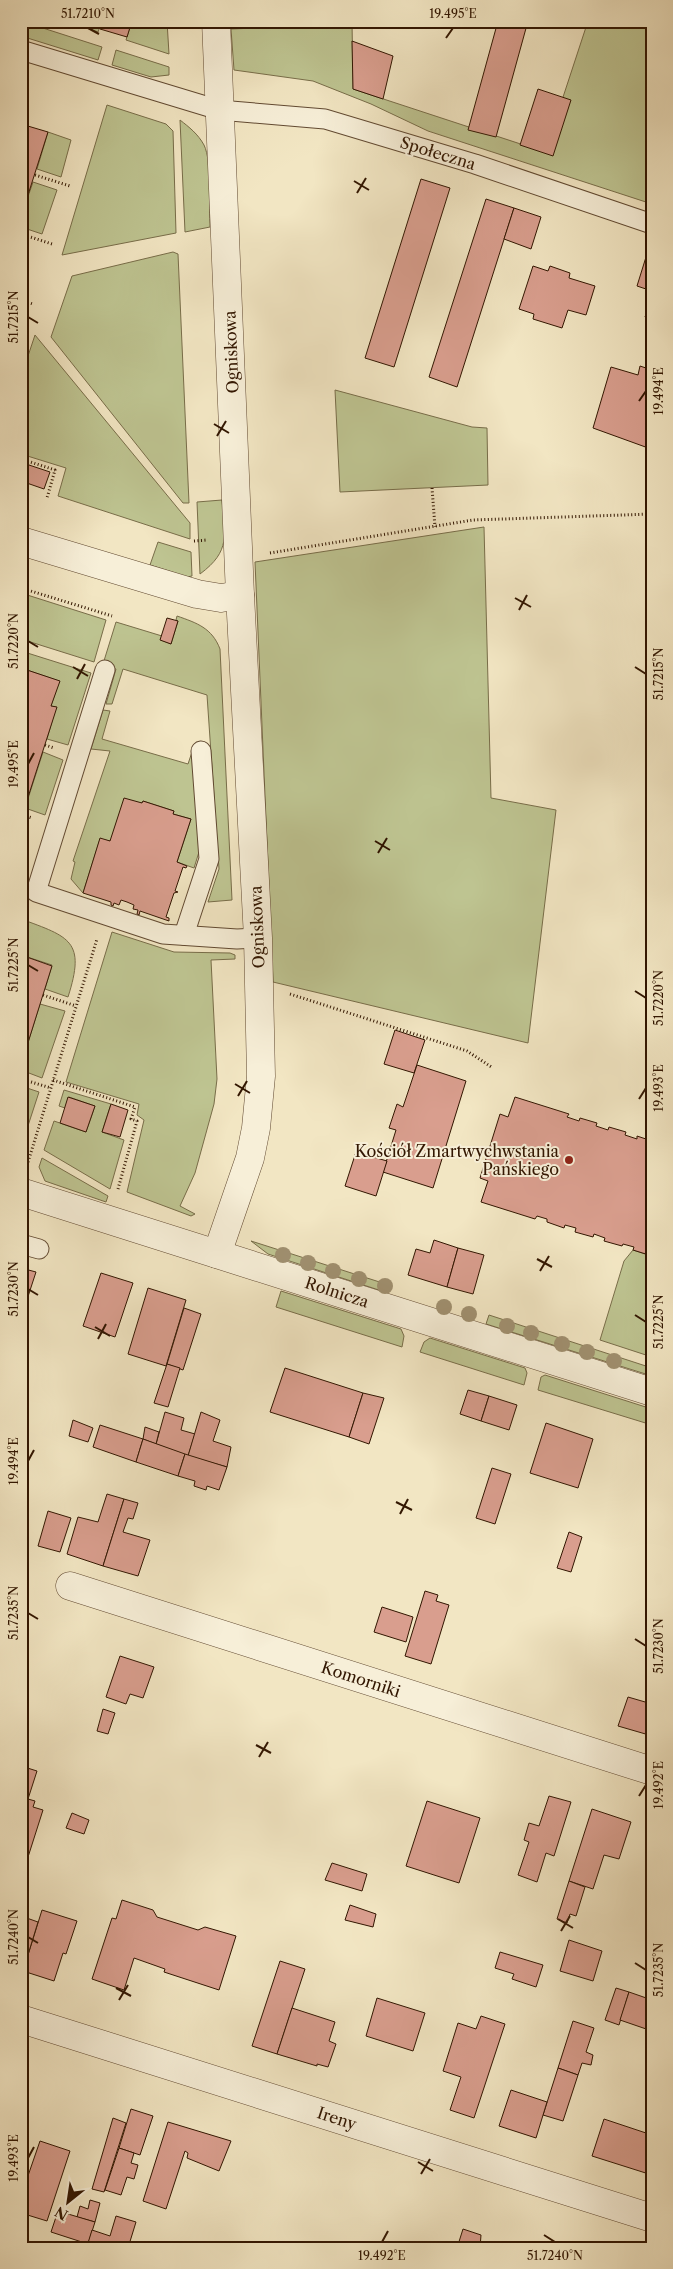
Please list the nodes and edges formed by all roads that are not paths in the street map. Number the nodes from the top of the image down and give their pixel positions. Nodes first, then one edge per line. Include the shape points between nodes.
1 (216, 21) edge
2 (21, 50) edge
3 (219, 110) junction
4 (652, 224) edge
5 (21, 540) edge
6 (240, 595) junction
7 (105, 670) dead end
8 (201, 751) dead end
9 (184, 935) junction
10 (258, 938) junction
11 (21, 1192) edge
12 (21, 1244) edge
13 (39, 1249) dead end
14 (217, 1254) junction
15 (652, 1392) edge
16 (70, 1586) dead end
17 (652, 1771) edge
18 (21, 2019) edge
19 (652, 2218) edge

1 - 3 street, Ogniskowa
2 - 3 lane
3 - 4 lane, Społeczna via 325,119 475,164
3 - 6 street, Ogniskowa
5 - 6 street via 197,594 221,598
6 - 10 street, Ogniskowa
7 - 9 lane via 36,892 163,934
8 - 9 lane via 209,859
9 - 10 lane
10 - 14 street, Ogniskowa via 261,1076 256,1128 247,1167
11 - 14 street, Rolnicza
12 - 13 lane
14 - 15 street, Rolnicza
16 - 17 street, Komorniki
18 - 19 street, Ireny

